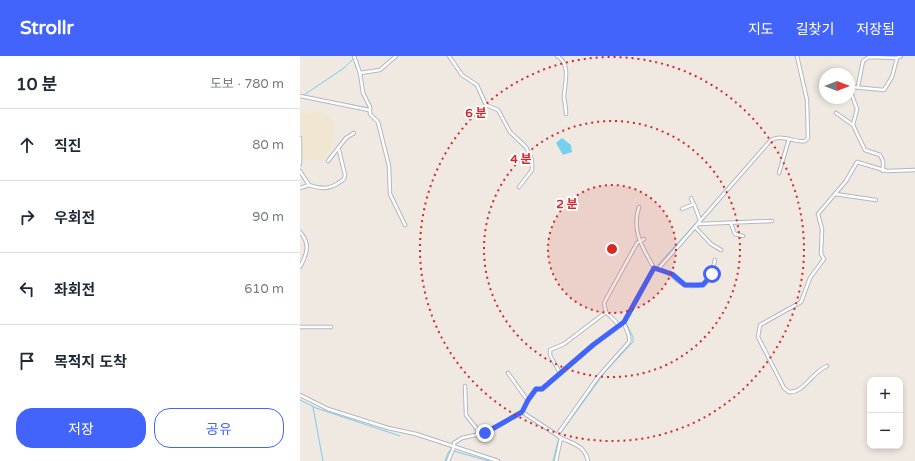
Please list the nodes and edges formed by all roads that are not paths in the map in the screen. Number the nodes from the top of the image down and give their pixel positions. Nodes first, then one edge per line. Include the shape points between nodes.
1 (396, 56) edge
2 (449, 56) edge
3 (557, 56) edge
4 (797, 56) edge
5 (901, 56) edge
6 (355, 57) edge
7 (897, 58) junction
8 (360, 73) junction
9 (858, 86) junction
10 (300, 96) edge
11 (370, 110) junction
12 (836, 113) dead end
13 (566, 114) dead end
14 (853, 125) junction
15 (354, 133) dead end
16 (300, 138) edge
17 (789, 139) junction
18 (338, 150) junction
19 (328, 161) dead end
20 (300, 164) edge
21 (915, 170) edge
22 (300, 171) edge
23 (883, 171) junction
24 (779, 173) dead end
25 (308, 185) junction
26 (519, 187) dead end
27 (300, 188) edge
28 (835, 194) junction
29 (690, 198) dead end
30 (876, 200) dead end
31 (693, 203) junction
32 (638, 207) dead end
33 (682, 209) dead end
34 (700, 221) junction
35 (772, 222) dead end
36 (731, 224) junction
37 (405, 225) dead end
38 (697, 225) junction
39 (300, 232) edge
40 (743, 236) dead end
41 (644, 239) dead end
42 (639, 241) junction
43 (720, 250) dead end
44 (715, 260) dead end
45 (300, 267) edge
46 (657, 268) junction
47 (606, 312) junction
48 (624, 322) junction
49 (618, 325) junction
50 (300, 327) edge
51 (330, 327) dead end
52 (827, 366) dead end
53 (508, 372) dead end
54 (560, 373) junction
55 (465, 386) dead end
56 (300, 395) edge
57 (528, 400) junction
58 (522, 412) junction
59 (481, 434) junction
60 (559, 437) junction
61 (453, 450) junction
62 (448, 461) edge
63 (498, 461) edge
64 (556, 461) edge
65 (588, 461) edge

1 - 8 street via 380,70
2 - 26 street via 462,75 477,85 486,105 498,110 510,132 529,151 533,169
3 - 13 street via 563,62 567,75 564,96
4 - 17 street via 807,100 809,134 806,141
5 - 7 street
6 - 8 street
7 - 9 street via 892,77 884,90
7 - 9 street via 869,56 863,61
8 - 11 street via 363,93
9 - 14 street via 850,90 857,109
10 - 11 street
11 - 37 street via 370,114 378,122 389,166 390,194
12 - 14 street
14 - 23 street via 865,150 880,155
15 - 18 street via 346,138
16 - 20 street
17 - 24 street
17 - 34 street via 777,138 770,141
18 - 19 street
18 - 25 street via 344,179 335,186 325,189
21 - 23 street
22 - 25 street
23 - 28 street via 857,162
25 - 27 street
28 - 30 street
28 - 52 street via 818,214 822,229 821,254 824,259 810,278 801,302 760,325 757,334 784,388 789,392 802,388 818,370
29 - 31 street
31 - 33 street
31 - 34 street
32 - 42 street via 635,220
34 - 38 street
35 - 36 street
36 - 38 street
36 - 40 street via 735,234
38 - 43 street via 711,244
38 - 46 street
39 - 45 street via 305,237 307,247
41 - 42 street
42 - 46 street
42 - 47 street via 606,297
44 - 46 street via 712,274 703,285 698,286 682,284 676,277
46 - 48 street
47 - 49 street
47 - 54 street via 564,344 550,350
48 - 49 street
48 - 60 street via 630,337 629,342 598,377
49 - 54 street
50 - 51 street
53 - 57 street
54 - 57 street via 542,389 536,389
55 - 59 street via 466,415
56 - 61 street via 328,409 416,434
57 - 58 street
58 - 59 street
58 - 60 street
59 - 61 street via 457,440
60 - 64 street
60 - 65 street via 582,448
61 - 62 street
61 - 63 street

